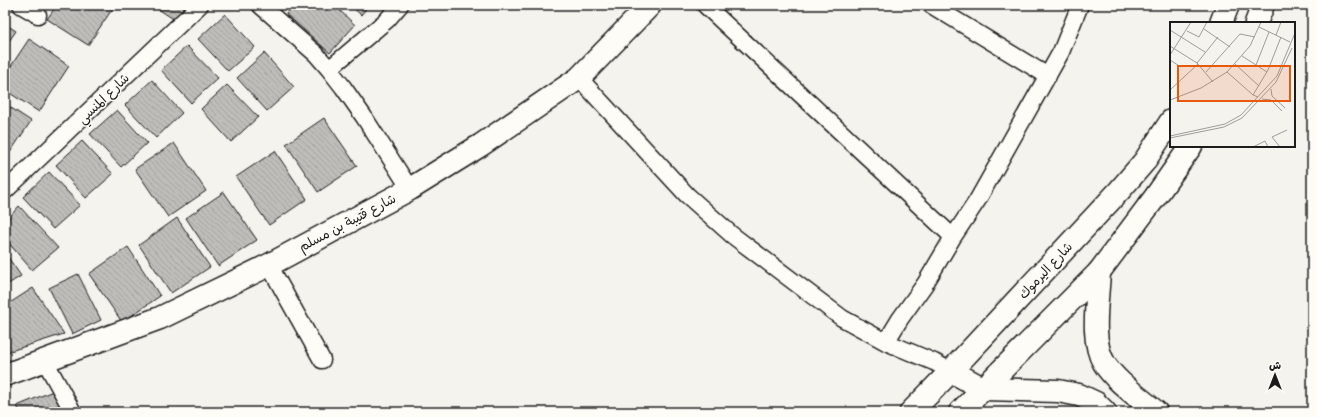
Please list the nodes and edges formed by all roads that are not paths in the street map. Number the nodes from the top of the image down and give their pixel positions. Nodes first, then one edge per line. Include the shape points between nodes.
1 (21, 5) edge
2 (200, 5) edge
3 (260, 5) edge
4 (400, 5) edge
5 (650, 5) edge
6 (705, 5) edge
7 (931, 5) edge
8 (1080, 5) edge
9 (1228, 5) edge
10 (1263, 5) edge
11 (38, 15) dead end
12 (1221, 22) edge
13 (1256, 22) edge
14 (329, 69) junction
15 (1048, 76) junction
16 (579, 78) junction
17 (1170, 123) edge
18 (1189, 147) edge
19 (8, 185) edge
20 (410, 189) junction
21 (952, 237) junction
22 (269, 265) junction
23 (1100, 272) junction
24 (886, 342) junction
25 (322, 360) dead end
26 (45, 361) junction
27 (951, 371) junction
28 (5, 375) edge
29 (984, 389) junction
30 (73, 412) edge
31 (911, 412) edge
32 (960, 412) edge
33 (1105, 412) edge
34 (1156, 412) edge

1 - 11 street
2 - 19 street, شارع المنسي
3 - 14 street via 316,54
4 - 14 street via 387,20
5 - 16 main road, شارع قتيبة بن مسلم
6 - 21 street
7 - 15 street
8 - 15 street
9 - 12 main road
10 - 13 main road
14 - 20 street via 360,111
15 - 21 street via 977,201
16 - 20 main road, شارع قتيبة بن مسلم via 481,145
16 - 24 street via 687,195 732,235 842,318
17 - 27 main road, شارع اليرموك via 1144,162
18 - 23 main road
20 - 22 main road, شارع قتيبة بن مسلم
21 - 24 street via 925,284
22 - 25 street
22 - 26 main road, شارع قتيبة بن مسلم via 160,318
23 - 29 main road
23 - 34 main road via 1095,332 1103,363 1113,375
24 - 27 street
26 - 28 main road, شارع قتيبة بن مسلم
26 - 30 street
27 - 29 main road
27 - 31 main road, شارع اليرموك
29 - 32 main road
29 - 33 main road via 1051,391 1079,395 1096,403

